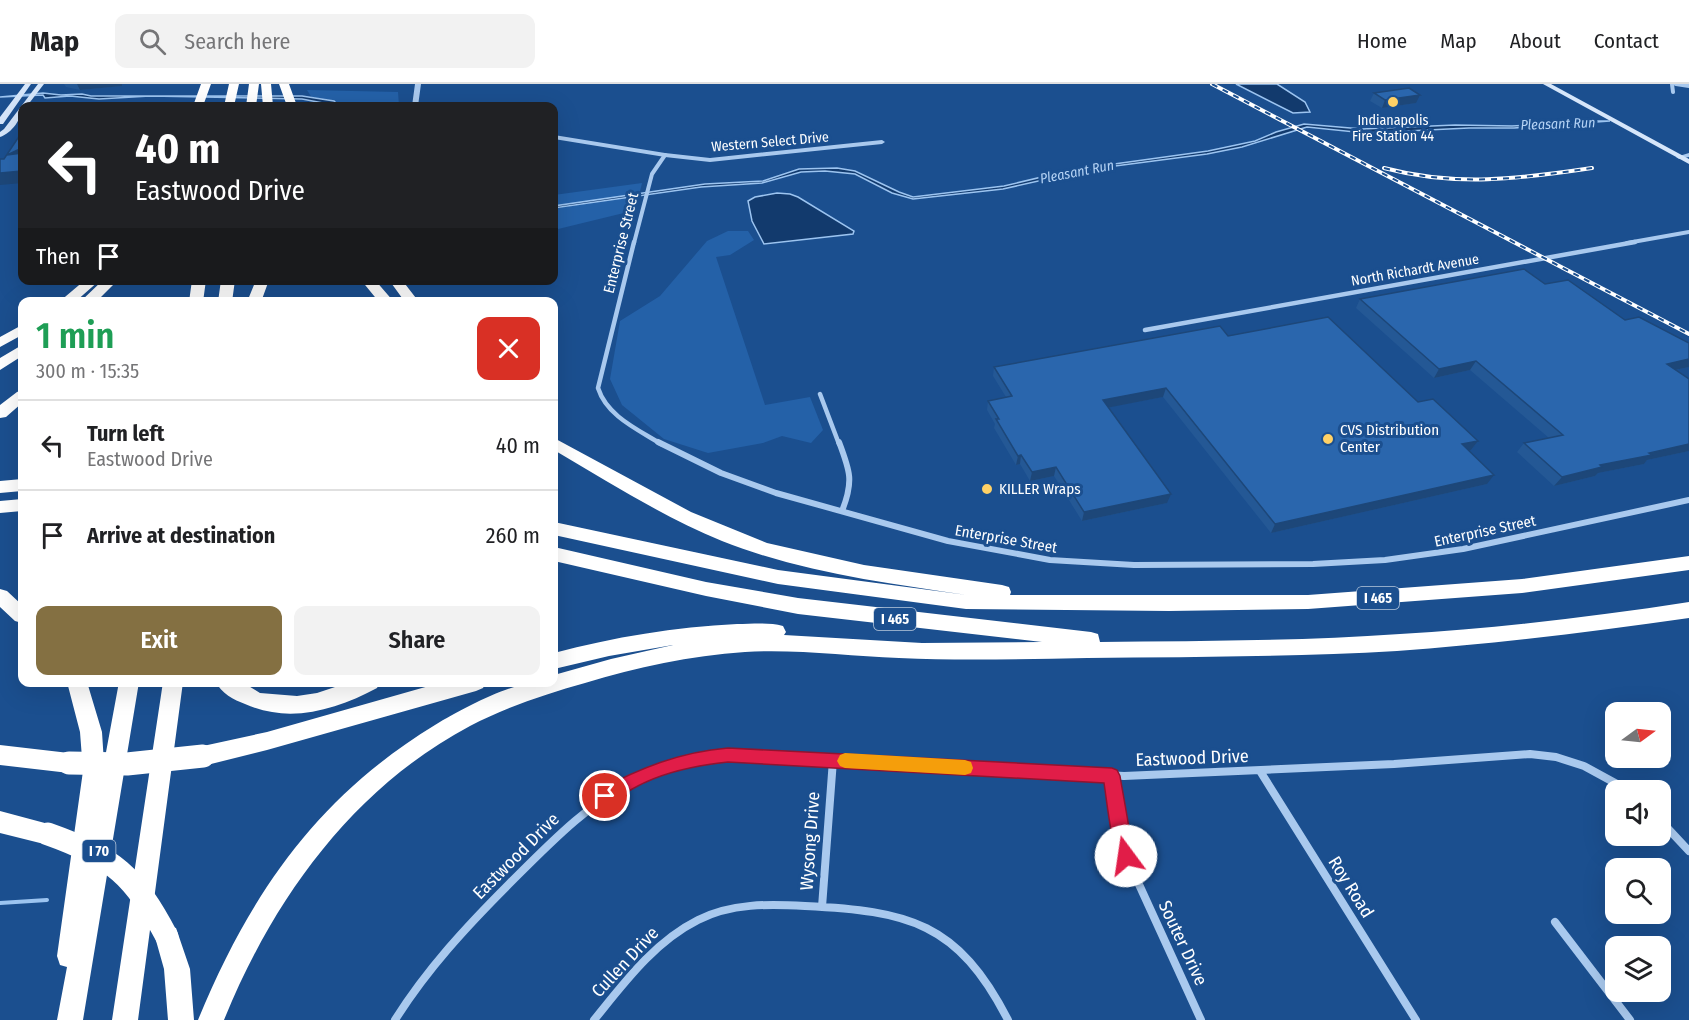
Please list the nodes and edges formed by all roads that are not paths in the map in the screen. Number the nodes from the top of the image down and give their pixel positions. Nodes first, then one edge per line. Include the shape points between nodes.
1 (28, 84) edge
2 (418, 84) edge
3 (1546, 84) edge
4 (1674, 84) edge
5 (233, 86) edge
6 (1689, 86) edge
7 (38, 87) edge
8 (254, 87) edge
9 (267, 87) edge
10 (285, 87) edge
11 (1673, 92) dead end
12 (28, 102) edge
13 (230, 102) edge
14 (252, 102) edge
15 (268, 102) edge
16 (291, 102) edge
17 (416, 102) edge
18 (18, 116) edge
19 (0, 122) edge
20 (0, 135) edge
21 (558, 138) edge
22 (882, 142) dead end
23 (665, 155) junction
24 (1689, 156) edge
25 (1679, 157) junction
26 (1689, 162) edge
27 (1689, 232) edge
28 (88, 285) edge
29 (106, 285) edge
30 (372, 285) edge
31 (399, 285) edge
32 (72, 297) edge
33 (93, 297) edge
34 (382, 297) edge
35 (408, 297) edge
36 (1145, 330) dead end
37 (18, 332) edge
38 (0, 343) edge
39 (18, 352) edge
40 (0, 365) edge
41 (820, 394) dead end
42 (18, 398) edge
43 (0, 413) edge
44 (558, 434) edge
45 (558, 445) edge
46 (590, 464) junction
47 (18, 485) edge
48 (0, 487) edge
49 (1689, 500) edge
50 (18, 506) edge
51 (0, 509) edge
52 (18, 510) edge
53 (842, 511) junction
54 (558, 530) edge
55 (558, 555) edge
56 (1689, 563) edge
57 (0, 596) edge
58 (1065, 602) junction
59 (1689, 610) edge
60 (18, 612) edge
61 (1161, 649) junction
62 (1020, 650) junction
63 (558, 660) edge
64 (558, 683) edge
65 (79, 687) edge
66 (128, 687) edge
67 (172, 687) edge
68 (232, 687) edge
69 (357, 687) edge
70 (458, 687) edge
71 (547, 687) edge
72 (0, 754) edge
73 (833, 760) junction
74 (1260, 771) junction
75 (1112, 776) junction
76 (1610, 780) edge
77 (0, 822) edge
78 (1671, 832) edge
79 (1689, 851) edge
80 (822, 907) junction
81 (1555, 922) dead end
82 (63, 1020) edge
83 (69, 1020) edge
84 (125, 1020) edge
85 (181, 1020) edge
86 (211, 1020) edge
87 (395, 1020) edge
88 (594, 1020) edge
89 (1008, 1020) edge
90 (1201, 1020) edge
91 (1416, 1020) edge
92 (1630, 1020) edge

1 - 19 main road
2 - 17 street
3 - 25 main road
4 - 6 street
4 - 11 street
5 - 13 highway
7 - 12 main road
8 - 14 highway
9 - 15 highway
10 - 16 highway
18 - 20 main road
21 - 23 street, Western Select Drive
22 - 23 street, Western Select Drive via 723,159
23 - 53 street, Enterprise Street via 653,171 648,187 600,375 602,401 625,422 690,459 764,489
24 - 25 street
25 - 26 main road
27 - 36 street, North Richardt Avenue
28 - 32 highway
29 - 33 highway
30 - 34 highway
31 - 35 highway
37 - 38 highway
39 - 40 highway
41 - 53 street via 850,472 850,491
42 - 43 highway
44 - 46 highway
45 - 46 highway
46 - 58 highway via 697,522 770,550 877,576
47 - 48 highway
49 - 53 street, Enterprise Street via 1454,551 1313,564 1134,565 1050,560 962,544
50 - 51 highway
51 - 52 highway
54 - 58 highway, I 465 via 739,570 846,587 966,602
55 - 61 highway, I 465 via 807,607
56 - 58 highway, I 465 via 1522,586 1387,597 1226,604
57 - 60 highway
59 - 61 highway, I 465 via 1567,627 1405,642
61 - 62 highway
62 - 63 highway via 751,631 646,640
62 - 64 highway via 904,650 787,643 724,646 620,664
65 - 82 highway via 87,713 94,771
66 - 83 highway, I 70
67 - 84 highway
68 - 69 highway via 244,696 277,705 326,699
70 - 72 highway, bridge via 203,756 127,764 69,763
71 - 86 highway via 480,712 438,735 394,764 355,797 321,832 256,922 236,958
73 - 75 street, Eastwood Drive
73 - 80 street, Wysong Drive
73 - 87 street, Eastwood Drive via 704,757 656,770 616,789 570,822 454,938
74 - 75 street, Eastwood Drive
74 - 76 street, Eastwood Drive via 1524,754 1556,757
74 - 91 street, Roy Road
75 - 90 street, Souter Drive via 1126,856
77 - 85 highway, bridge via 94,851 120,868 140,889 167,937 177,969
78 - 79 street
80 - 88 street, Cullen Drive via 750,904 697,920 652,952
80 - 89 street, Wysong Drive via 887,913 931,930 961,951 978,970
81 - 92 street

